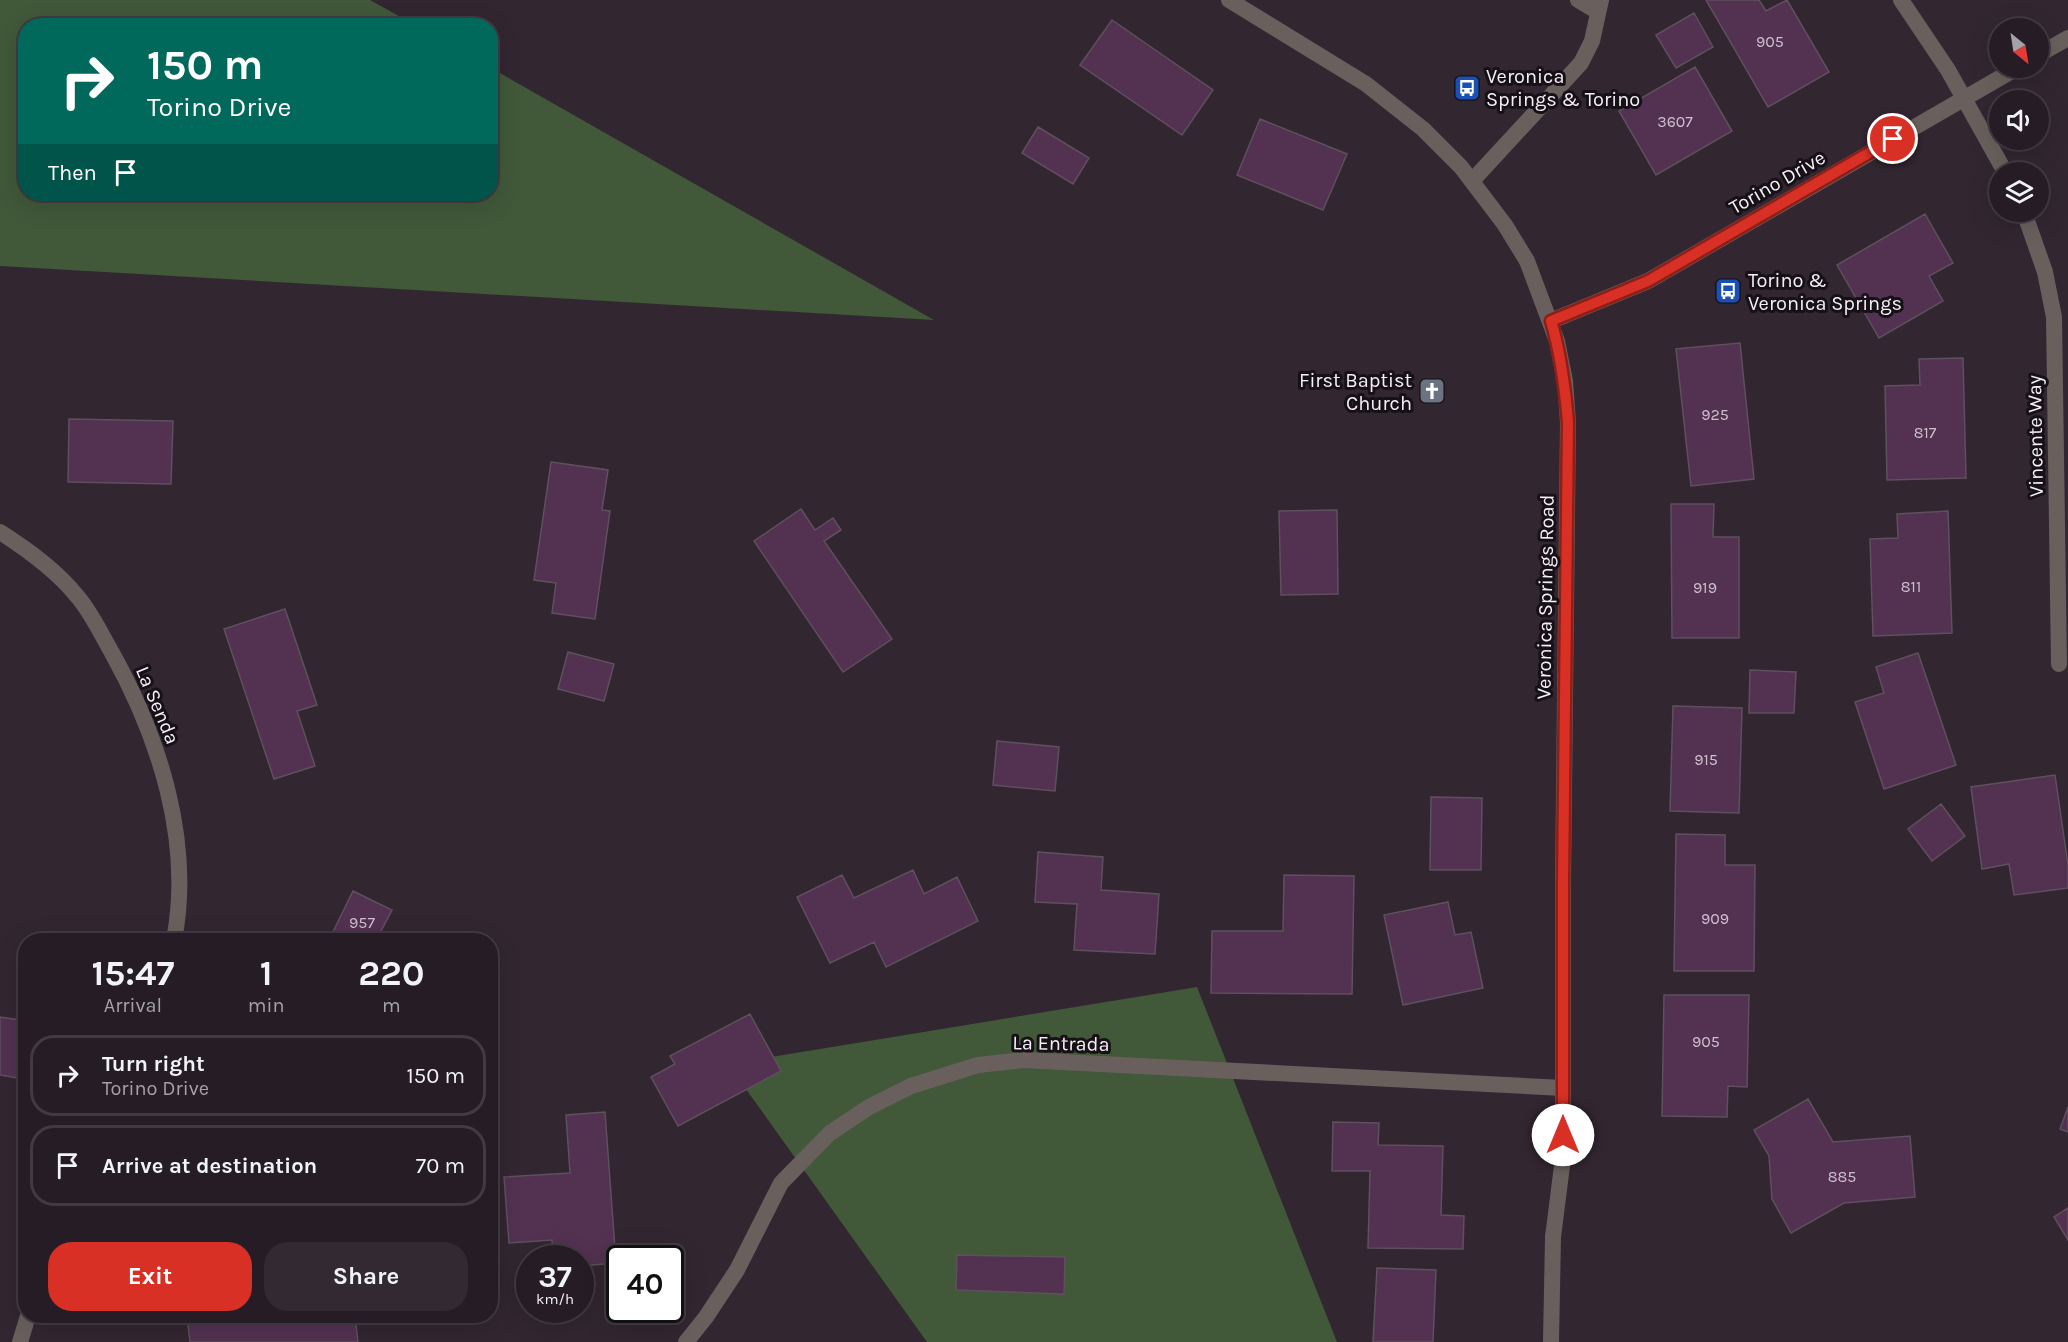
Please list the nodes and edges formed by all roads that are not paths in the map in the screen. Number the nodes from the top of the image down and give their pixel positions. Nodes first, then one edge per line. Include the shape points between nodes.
1 (1229, 0) edge
2 (1578, 0) edge
3 (1901, 0) edge
4 (1599, 6) edge
5 (2068, 38) edge
6 (2049, 49) edge
7 (2000, 78) edge
8 (1965, 99) junction
9 (1999, 162) edge
10 (1472, 182) junction
11 (2029, 222) edge
12 (1551, 321) junction
13 (0, 532) edge
14 (2059, 664) dead end
15 (175, 933) edge
16 (1563, 1088) junction
17 (26, 1323) edge
18 (20, 1342) edge
19 (686, 1342) edge
20 (1551, 1342) edge

1 - 10 street, Veronica Springs Road via 1366,84 1423,129
2 - 4 street
3 - 8 street
4 - 10 street via 1592,41 1581,63
5 - 6 street
7 - 8 street, Torino Drive
8 - 9 street
8 - 12 street, Torino Drive via 1648,281
10 - 12 street, Veronica Springs Road via 1527,261
11 - 14 street, Vincente Way via 2054,317
12 - 16 street, Veronica Springs Road via 1568,422
13 - 15 street, La Senda via 40,560 76,594 129,683 159,759 174,819 179,863
16 - 19 street, La Entrada via 1024,1060 978,1065 911,1086 830,1133 781,1183 737,1270
16 - 20 street, Veronica Springs Road via 1563,1158 1553,1237
17 - 18 street

